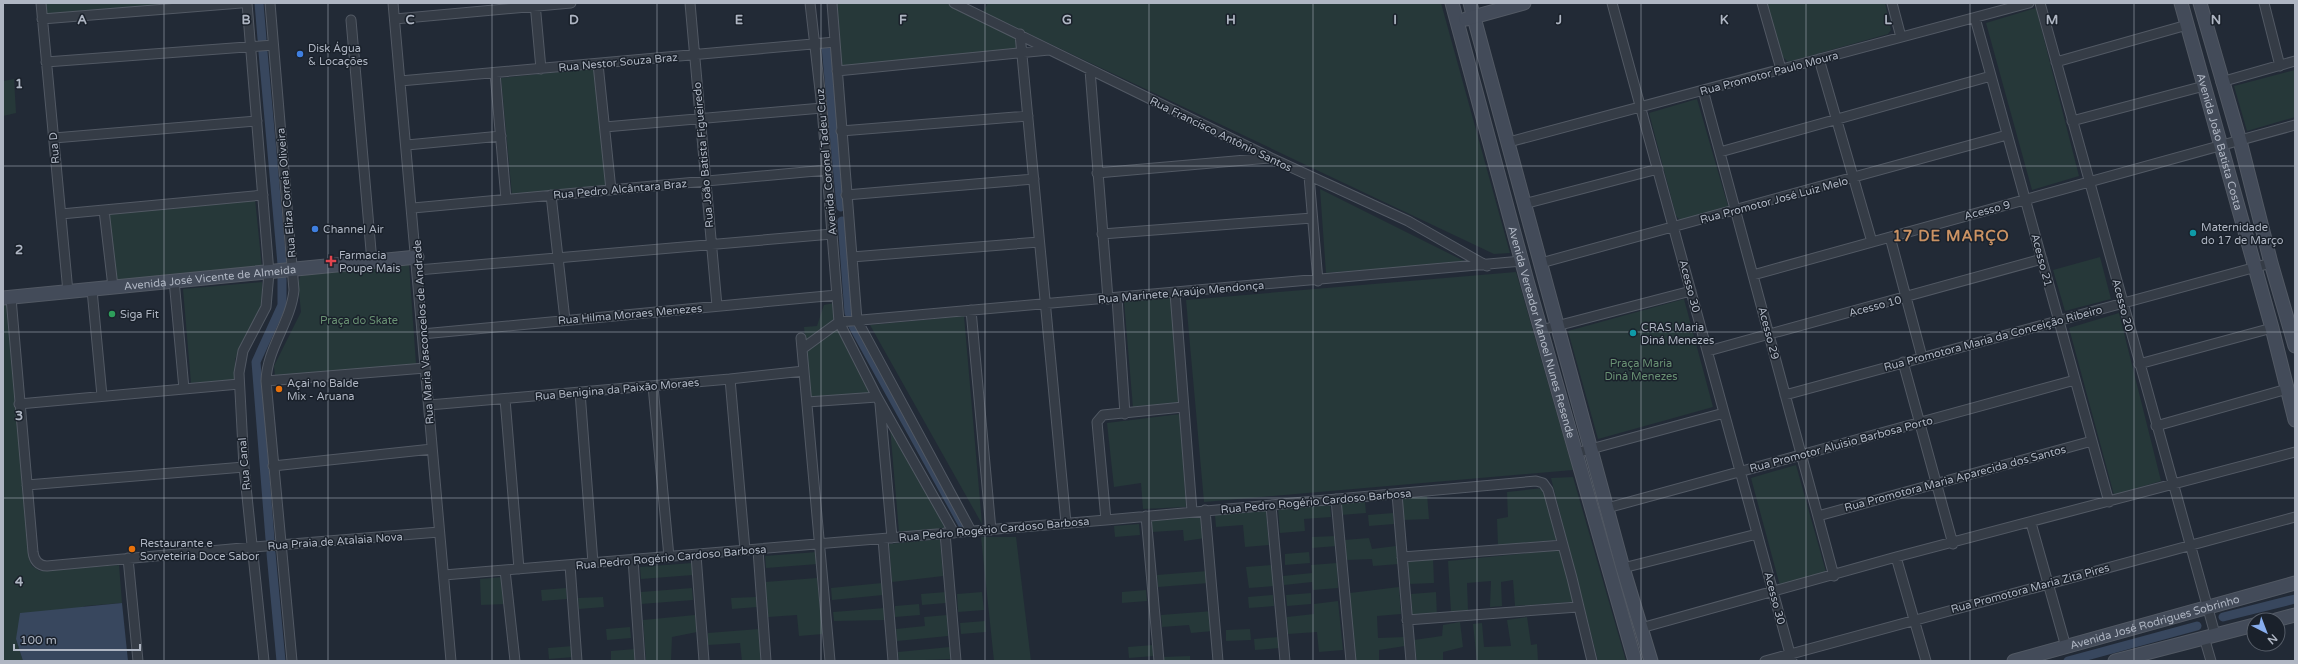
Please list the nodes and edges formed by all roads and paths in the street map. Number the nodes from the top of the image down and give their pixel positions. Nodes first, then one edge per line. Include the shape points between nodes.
1 (41, 3) edge
2 (241, 3) edge
3 (247, 3) edge
4 (270, 3) edge
5 (394, 3) edge
6 (572, 3) edge
7 (690, 3) edge
8 (810, 3) edge
9 (832, 3) edge
10 (954, 3) edge
11 (1452, 3) edge
12 (1470, 3) edge
13 (1524, 3) edge
14 (1612, 3) edge
15 (1762, 3) edge
16 (1892, 3) edge
17 (2030, 3) edge
18 (2040, 3) edge
19 (2181, 3) edge
20 (2200, 3) edge
21 (2264, 3) edge
22 (535, 5) edge
23 (1474, 16) junction
24 (1975, 18) junction
25 (42, 19) junction
26 (395, 19) junction
27 (351, 20) dead end
28 (1457, 22) junction
29 (2187, 25) junction
30 (1020, 34) junction
31 (1901, 37) junction
32 (835, 42) junction
33 (815, 44) junction
34 (273, 45) junction
35 (251, 46) junction
36 (1049, 50) junction
37 (1022, 53) junction
38 (694, 55) junction
39 (1819, 59) junction
40 (2295, 61) edge
41 (46, 62) junction
42 (2056, 62) junction
43 (598, 64) junction
44 (2280, 66) junction
45 (540, 69) junction
46 (1090, 70) junction
47 (1780, 70) junction
48 (837, 71) junction
49 (495, 73) junction
50 (1991, 76) junction
51 (400, 81) junction
52 (2221, 82) junction
53 (2204, 86) junction
54 (1703, 90) junction
55 (1641, 107) junction
56 (822, 108) junction
57 (1028, 116) junction
58 (700, 119) junction
59 (1836, 120) junction
60 (257, 121) junction
61 (2072, 121) junction
62 (2295, 125) edge
63 (605, 127) junction
64 (841, 130) junction
65 (2008, 135) junction
66 (501, 136) junction
67 (54, 138) junction
68 (2240, 141) junction
69 (1509, 142) junction
70 (407, 144) junction
71 (2221, 145) junction
72 (1720, 152) junction
73 (1271, 158) junction
74 (1658, 169) junction
75 (827, 170) junction
76 (1096, 173) junction
77 (1309, 176) junction
78 (1853, 178) junction
79 (1034, 179) junction
80 (706, 181) junction
81 (2089, 182) junction
82 (611, 190) junction
83 (263, 195) junction
84 (551, 195) junction
85 (846, 195) junction
86 (2025, 199) junction
87 (506, 200) junction
88 (1524, 204) junction
89 (413, 208) junction
90 (104, 210) junction
91 (1736, 210) junction
92 (61, 214) junction
93 (848, 214) junction
94 (831, 217) junction
95 (1312, 218) junction
96 (1674, 227) junction
97 (832, 234) junction
98 (1102, 234) junction
99 (1890, 237) junction
100 (1040, 242) junction
101 (1872, 242) junction
102 (712, 244) junction
103 (558, 257) junction
104 (852, 257) junction
105 (1539, 259) junction
106 (2042, 259) junction
107 (1522, 261) junction
108 (372, 262) junction
109 (2271, 263) junction
110 (418, 264) junction
111 (1487, 266) junction
112 (2255, 268) junction
113 (292, 270) junction
114 (269, 273) junction
115 (1753, 275) junction
116 (174, 280) junction
117 (1318, 280) junction
118 (113, 287) junction
119 (92, 290) junction
120 (1691, 290) junction
121 (68, 292) junction
122 (1175, 293) junction
123 (837, 295) junction
124 (1906, 297) junction
125 (7, 298) edge
126 (1112, 298) junction
127 (2122, 302) junction
128 (1045, 304) junction
129 (717, 306) junction
130 (971, 310) junction
131 (565, 320) junction
132 (857, 320) junction
133 (2058, 320) junction
134 (840, 322) junction
135 (1557, 326) junction
136 (2272, 328) junction
137 (1541, 330) junction
138 (422, 334) junction
139 (1769, 334) junction
140 (802, 338) dead end
141 (2295, 346) edge
142 (802, 349) junction
143 (1708, 351) junction
144 (1922, 357) junction
145 (1903, 362) junction
146 (2139, 364) junction
147 (425, 368) junction
148 (804, 371) junction
149 (730, 379) junction
150 (2075, 380) junction
151 (266, 381) junction
152 (239, 384) junction
153 (653, 386) junction
154 (184, 389) junction
155 (2287, 389) junction
156 (580, 392) junction
157 (1785, 395) junction
158 (102, 396) junction
159 (505, 399) junction
160 (878, 399) junction
161 (806, 402) junction
162 (19, 404) junction
163 (429, 405) junction
164 (1183, 407) junction
165 (1724, 413) junction
166 (1125, 414) junction
167 (2295, 420) edge
168 (1920, 422) junction
169 (2156, 426) junction
170 (2092, 441) junction
171 (1591, 448) junction
172 (432, 450) junction
173 (1576, 452) junction
174 (2295, 452) edge
175 (1802, 455) junction
176 (273, 466) junction
177 (244, 467) junction
178 (1740, 471) junction
179 (1937, 484) junction
180 (27, 485) junction
181 (2173, 485) junction
182 (1397, 494) junction
183 (1336, 499) junction
184 (2109, 502) junction
185 (1271, 506) junction
186 (1607, 508) junction
187 (1205, 510) junction
188 (1192, 511) junction
189 (1146, 516) junction
190 (1818, 516) junction
191 (2295, 517) edge
192 (1106, 520) junction
193 (1066, 523) junction
194 (2031, 523) junction
195 (991, 530) junction
196 (971, 531) junction
197 (439, 532) junction
198 (950, 533) junction
199 (1757, 534) junction
200 (887, 538) junction
201 (819, 544) junction
202 (1953, 544) junction
203 (281, 545) junction
204 (1563, 545) junction
205 (2189, 546) junction
206 (253, 547) junction
207 (745, 550) junction
208 (758, 550) junction
209 (696, 555) junction
210 (670, 556) junction
211 (1402, 556) junction
212 (1896, 557) junction
213 (128, 558) junction
214 (633, 560) junction
215 (593, 563) junction
216 (570, 565) junction
217 (1623, 568) junction
218 (519, 569) junction
219 (505, 570) junction
220 (444, 576) junction
221 (1834, 576) junction
222 (2295, 582) edge
223 (2048, 584) junction
224 (1773, 592) junction
225 (1578, 607) junction
226 (2207, 608) junction
227 (1915, 619) junction
228 (1407, 620) junction
229 (2246, 627) edge
230 (1641, 628) junction
231 (2209, 636) junction
232 (2066, 647) junction
233 (1791, 658) edge
234 (138, 661) edge
235 (264, 661) edge
236 (292, 661) edge
237 (451, 661) edge
238 (514, 661) edge
239 (577, 661) edge
240 (640, 661) edge
241 (704, 661) edge
242 (766, 661) edge
243 (830, 661) edge
244 (893, 661) edge
245 (956, 661) edge
246 (1159, 661) edge
247 (1218, 661) edge
248 (1285, 661) edge
249 (1351, 661) edge
250 (1411, 661) edge
251 (1592, 661) edge
252 (1635, 661) edge
253 (1651, 661) edge
254 (1765, 661) edge
255 (1926, 661) edge
256 (2014, 661) edge
257 (2115, 661) edge
258 (2211, 661) edge

1 - 25 street, Rua D
2 - 25 street
3 - 35 street, Rua Eliza Correia Oliveira
4 - 34 street, Rua Eliza Correia Oliveira
5 - 26 street, Rua Maria Vasconcelos de Andrade
6 - 22 street
7 - 38 street, Rua João Batista Figueiredo
8 - 33 street, Avenida Coronel Tadeu Cruz
9 - 32 street, Avenida Coronel Tadeu Cruz
10 - 30 street, Rua Francisco Antônio Santos
11 - 28 street, Avenida Vereador Manoel Nunes Resende
12 - 23 street, Avenida Vereador Manoel Nunes Resende
13 - 23 street
14 - 55 street, Acesso 30
15 - 47 street
16 - 31 street
17 - 24 street, Rua Promotor Paulo Moura
18 - 42 street, Acesso 20
19 - 29 street, Avenida João Batista Costa
20 - 52 street
21 - 44 street
22 - 26 street
22 - 45 street
23 - 28 street
23 - 69 street, Avenida Vereador Manoel Nunes Resende
24 - 31 street, Rua Promotor Paulo Moura
24 - 50 street, Acesso 21
25 - 41 street, Rua D
26 - 51 street, Rua Maria Vasconcelos de Andrade
27 - 108 street
28 - 107 street, Avenida Vereador Manoel Nunes Resende
29 - 42 street
29 - 53 street, Avenida João Batista Costa
30 - 36 street, Rua Francisco Antônio Santos
30 - 37 street
31 - 39 street, Rua Promotor Paulo Moura
32 - 33 street, Rua Nestor Souza Braz
32 - 48 street, Avenida Coronel Tadeu Cruz
33 - 38 street, Rua Nestor Souza Braz
33 - 56 street, Avenida Coronel Tadeu Cruz
34 - 35 street
34 - 113 street, Rua Eliza Correia Oliveira
35 - 41 street
35 - 60 street, Rua Eliza Correia Oliveira
36 - 37 street
36 - 46 street, Rua Francisco Antônio Santos
37 - 48 street
37 - 57 street
38 - 43 street, Rua Nestor Souza Braz
38 - 58 street, Rua João Batista Figueiredo
39 - 47 street, Rua Promotor Paulo Moura
39 - 59 street
40 - 44 street
41 - 67 street, Rua D
42 - 61 street, Acesso 20
43 - 45 street, Rua Nestor Souza Braz
43 - 63 street
44 - 52 street
45 - 49 street, Rua Nestor Souza Braz
46 - 73 street, Rua Francisco Antônio Santos
46 - 76 street
47 - 54 street, Rua Promotor Paulo Moura
48 - 64 street, Avenida Coronel Tadeu Cruz
49 - 51 street, Rua Nestor Souza Braz
49 - 66 street
50 - 59 street
50 - 65 street, Acesso 21
51 - 70 street, Rua Maria Vasconcelos de Andrade
52 - 68 street
53 - 61 street
53 - 71 street, Avenida João Batista Costa
54 - 55 street, Rua Promotor Paulo Moura
54 - 72 street, Acesso 29
55 - 69 street, Rua Promotor Paulo Moura
55 - 74 street, Acesso 30
56 - 58 street
56 - 75 street, Avenida Coronel Tadeu Cruz
57 - 64 street
57 - 79 street
58 - 63 street
58 - 80 street, Rua João Batista Figueiredo
59 - 72 street
59 - 78 street
60 - 67 street
60 - 83 street, Rua Eliza Correia Oliveira
61 - 81 street, Acesso 20
62 - 68 street, Acesso 9
63 - 82 street
64 - 85 street, Avenida Coronel Tadeu Cruz
65 - 78 street, Rua Promotor José Luiz Melo
65 - 86 street, Acesso 21
66 - 70 street
66 - 87 street
67 - 92 street, Rua D
68 - 71 street, Acesso 9
68 - 109 street
69 - 88 street, Avenida Vereador Manoel Nunes Resende
70 - 89 street, Rua Maria Vasconcelos de Andrade
71 - 81 street, Acesso 9
71 - 112 street, Avenida João Batista Costa
72 - 91 street, Acesso 29
73 - 76 street
73 - 77 street, Rua Francisco Antônio Santos
74 - 88 street
74 - 96 street, Acesso 30
75 - 80 street, Rua Pedro Alcântara Braz
75 - 94 street, Avenida Coronel Tadeu Cruz
76 - 98 street
77 - 95 street
77 - 111 street, Rua Francisco Antônio Santos via 1408,221
78 - 91 street, Rua Promotor José Luiz Melo
78 - 101 street
79 - 85 street
79 - 100 street
80 - 82 street, Rua Pedro Alcântara Braz
80 - 102 street, Rua João Batista Figueiredo
81 - 86 street, Acesso 9
81 - 127 street, Acesso 20
82 - 84 street, Rua Pedro Alcântara Braz
83 - 90 street
83 - 114 street, Rua Eliza Correia Oliveira
84 - 87 street, Rua Pedro Alcântara Braz
84 - 103 street
85 - 93 street, Avenida Coronel Tadeu Cruz
86 - 99 street, Acesso 9
86 - 106 street, Acesso 21
87 - 89 street, Rua Pedro Alcântara Braz
88 - 105 street, Avenida Vereador Manoel Nunes Resende
89 - 110 street, Rua Maria Vasconcelos de Andrade
90 - 92 street
90 - 118 street
91 - 96 street, Rua Promotor José Luiz Melo
91 - 115 street, Acesso 29
92 - 121 street, Rua D
93 - 94 street
93 - 104 street, Avenida Coronel Tadeu Cruz
94 - 97 street, Avenida Coronel Tadeu Cruz
95 - 98 street
95 - 117 street
96 - 105 street, Rua Promotor José Luiz Melo
96 - 120 street, Acesso 30
97 - 102 street
97 - 123 street, Avenida Coronel Tadeu Cruz
98 - 126 street
99 - 101 street, Acesso 9
99 - 124 street
100 - 104 street
100 - 128 street
101 - 115 street, Acesso 9
102 - 103 street
102 - 129 street, Rua João Batista Figueiredo
103 - 110 street
103 - 131 street
104 - 132 street, Avenida Coronel Tadeu Cruz
105 - 107 street
105 - 135 street, Avenida Vereador Manoel Nunes Resende
106 - 124 street, Acesso 10
106 - 133 street, Acesso 21
107 - 111 street, Rua Marinete Araújo Mendonça
107 - 137 street, Avenida Vereador Manoel Nunes Resende
108 - 110 street, Avenida José Vicente de Almeida
108 - 113 street, Avenida José Vicente de Almeida
109 - 112 street, Rua Promotora Maria da Conceição Ribeiro
109 - 141 street
110 - 138 street, Rua Maria Vasconcelos de Andrade
111 - 117 street, Rua Marinete Araújo Mendonça
112 - 127 street, Rua Promotora Maria da Conceição Ribeiro
112 - 136 street, Avenida João Batista Costa
113 - 114 street, Avenida José Vicente de Almeida
113 - 151 street, Rua Eliza Correia Oliveira via 293,302 267,364
114 - 116 street, Avenida José Vicente de Almeida
114 - 152 street, Rua Canal via 266,307 243,351
115 - 139 street, Acesso 29
116 - 118 street, Avenida José Vicente de Almeida
116 - 154 street
117 - 122 street, Rua Marinete Araújo Mendonça
118 - 119 street, Avenida José Vicente de Almeida
119 - 121 street, Avenida José Vicente de Almeida
119 - 158 street
120 - 135 street
120 - 143 street, Acesso 30
121 - 125 street, Avenida José Vicente de Almeida
122 - 126 street, Rua Marinete Araújo Mendonça
122 - 164 street
123 - 129 street, Rua Hilma Moraes Menezes
123 - 134 street, Avenida Coronel Tadeu Cruz
124 - 139 street, Acesso 10
124 - 144 street
125 - 162 street
126 - 128 street, Rua Marinete Araújo Mendonça
126 - 166 street
127 - 133 street, Rua Promotora Maria da Conceição Ribeiro
127 - 146 street, Acesso 20
128 - 130 street, Rua Marinete Araújo Mendonça
128 - 193 street
129 - 131 street, Rua Hilma Moraes Menezes
130 - 132 street, Rua Marinete Araújo Mendonça
130 - 195 street
131 - 138 street, Rua Hilma Moraes Menezes
132 - 134 street, Rua Marinete Araújo Mendonça
132 - 196 street
133 - 144 street, Rua Promotora Maria da Conceição Ribeiro
133 - 150 street, Acesso 21
134 - 142 street
134 - 160 street, Avenida Coronel Tadeu Cruz
135 - 137 street
135 - 171 street, Avenida Vereador Manoel Nunes Resende
136 - 146 street
136 - 155 street, Avenida João Batista Costa
137 - 173 street, Avenida Vereador Manoel Nunes Resende
138 - 147 street, Rua Maria Vasconcelos de Andrade
139 - 143 street, Acesso 10
139 - 157 street, Acesso 29
140 - 142 street
142 - 148 street
143 - 165 street, Acesso 30
144 - 145 street, Rua Promotora Maria da Conceição Ribeiro
145 - 157 street, Rua Promotora Maria da Conceição Ribeiro
145 - 168 street
146 - 169 street, Acesso 20
147 - 151 street
147 - 163 street, Rua Maria Vasconcelos de Andrade
148 - 149 street, Rua Benigina da Paixão Moraes
148 - 161 street
149 - 153 street, Rua Benigina da Paixão Moraes
149 - 207 street
150 - 168 street, Rua Promotor Aluisio Barbosa Porto
150 - 170 street, Acesso 21
151 - 176 street, Rua Eliza Correia Oliveira
152 - 154 street
152 - 177 street, Rua Canal
153 - 156 street, Rua Benigina da Paixão Moraes
153 - 210 street
154 - 158 street
155 - 167 street, Avenida João Batista Costa
155 - 169 street
156 - 159 street, Rua Benigina da Paixão Moraes
156 - 215 street
157 - 175 street, Acesso 29
158 - 162 street
159 - 163 street, Rua Benigina da Paixão Moraes
159 - 218 street
160 - 161 street
160 - 198 street, Avenida Coronel Tadeu Cruz
160 - 200 street
161 - 201 street
162 - 180 street
163 - 172 street, Rua Maria Vasconcelos de Andrade
164 - 166 street
164 - 188 street
165 - 171 street
165 - 178 street, Acesso 30
166 - 192 street via 1102,415 1097,422
168 - 175 street, Rua Promotor Aluisio Barbosa Porto
168 - 179 street
169 - 181 street, Acesso 20
170 - 179 street, Rua Promotora Maria Aparecida dos Santos
170 - 184 street, Acesso 21
171 - 173 street
171 - 186 street, Avenida Vereador Manoel Nunes Resende
172 - 176 street
172 - 197 street, Rua Maria Vasconcelos de Andrade
173 - 252 street, Avenida Vereador Manoel Nunes Resende
174 - 181 street
175 - 178 street, Rua Promotor Aluisio Barbosa Porto
175 - 190 street, Acesso 29
176 - 203 street, Rua Eliza Correia Oliveira
177 - 180 street
177 - 206 street, Rua Canal
178 - 186 street, Rua Promotor Aluisio Barbosa Porto
178 - 199 street, Acesso 30
179 - 190 street, Rua Promotora Maria Aparecida dos Santos
179 - 202 street
180 - 213 street, Rua Praia de Atalaia Nova via 34,558 40,564 47,566
181 - 184 street
181 - 205 street, Acesso 20
182 - 183 street, Rua Pedro Rogério Cardoso Barbosa
182 - 204 street, Rua Pedro Rogério Cardoso Barbosa via 1536,481 1543,483 1548,490
182 - 211 street
183 - 185 street, Rua Pedro Rogério Cardoso Barbosa
183 - 249 street
184 - 194 street
185 - 187 street, Rua Pedro Rogério Cardoso Barbosa
185 - 248 street
186 - 217 street, Avenida Vereador Manoel Nunes Resende
187 - 188 street, Rua Pedro Rogério Cardoso Barbosa
187 - 247 street
188 - 189 street, Rua Pedro Rogério Cardoso Barbosa
189 - 192 street, Rua Pedro Rogério Cardoso Barbosa
189 - 246 street
190 - 221 street, Acesso 29
191 - 205 street, Rua Promotora Maria Zita Pires
192 - 193 street, Rua Pedro Rogério Cardoso Barbosa
193 - 195 street, Rua Pedro Rogério Cardoso Barbosa
194 - 202 street
194 - 223 street
195 - 196 street, Rua Pedro Rogério Cardoso Barbosa
196 - 198 street, Rua Pedro Rogério Cardoso Barbosa
197 - 203 street, Rua Praia de Atalaia Nova
197 - 220 street, Rua Maria Vasconcelos de Andrade
198 - 200 street, Rua Pedro Rogério Cardoso Barbosa
198 - 245 street
199 - 217 street
199 - 224 street, Acesso 30
200 - 201 street, Rua Pedro Rogério Cardoso Barbosa
200 - 244 street
201 - 208 street, Rua Pedro Rogério Cardoso Barbosa
201 - 243 street
202 - 212 street
203 - 206 street, Rua Praia de Atalaia Nova
203 - 236 street, Rua Eliza Correia Oliveira
204 - 211 street
204 - 225 street
205 - 223 street, Rua Promotora Maria Zita Pires
205 - 226 street, Acesso 20
206 - 213 street, Rua Praia de Atalaia Nova
206 - 235 street, Rua Canal
207 - 208 street, Rua Pedro Rogério Cardoso Barbosa
207 - 209 street, Rua Pedro Rogério Cardoso Barbosa
208 - 242 street
209 - 210 street, Rua Pedro Rogério Cardoso Barbosa
209 - 241 street
210 - 214 street, Rua Pedro Rogério Cardoso Barbosa
211 - 228 street
212 - 221 street
212 - 227 street
213 - 234 street
214 - 215 street, Rua Pedro Rogério Cardoso Barbosa
214 - 240 street
215 - 216 street, Rua Pedro Rogério Cardoso Barbosa
216 - 218 street, Rua Pedro Rogério Cardoso Barbosa
216 - 239 street
217 - 230 street, Avenida Vereador Manoel Nunes Resende
218 - 219 street, Rua Pedro Rogério Cardoso Barbosa
219 - 220 street, Rua Pedro Rogério Cardoso Barbosa
219 - 238 street
220 - 237 street, Rua Maria Vasconcelos de Andrade
221 - 224 street
222 - 226 street, Avenida José Rodrigues Sobrinho
223 - 227 street, Rua Promotora Maria Zita Pires
223 - 232 street
224 - 230 street
224 - 233 street, Acesso 30
225 - 228 street
225 - 251 street
226 - 231 street, Acesso 20
226 - 232 street, Avenida José Rodrigues Sobrinho
227 - 233 street, Rua Promotora Maria Zita Pires
227 - 255 street
228 - 250 street
229 - 231 street
230 - 253 street, Avenida Vereador Manoel Nunes Resende
231 - 257 street
231 - 258 street, Acesso 20
232 - 256 street, Avenida José Rodrigues Sobrinho
233 - 254 street, Rua Promotora Maria Zita Pires

